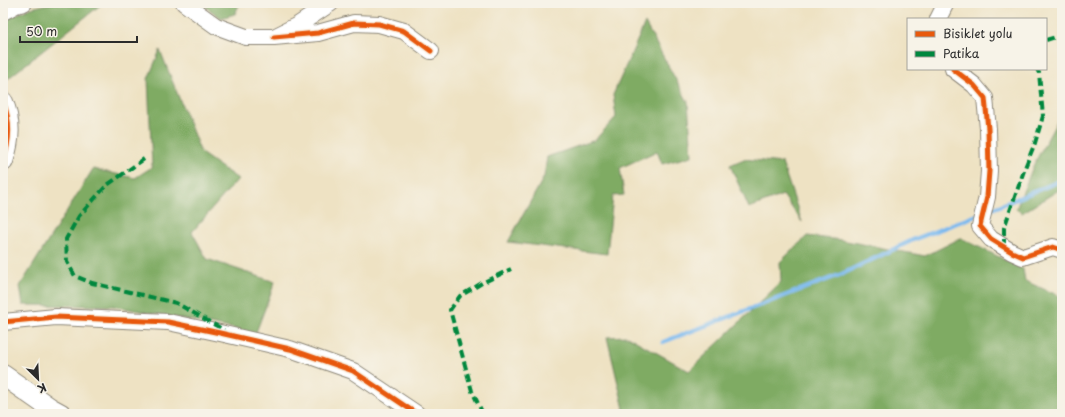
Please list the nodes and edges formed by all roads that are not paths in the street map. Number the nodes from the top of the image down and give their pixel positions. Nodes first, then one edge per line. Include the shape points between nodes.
1 (24, 3) edge
2 (184, 3) edge
3 (331, 3) edge
4 (946, 3) edge
5 (3, 12) edge
6 (938, 18) edge
7 (274, 37) junction
8 (431, 51) dead end
9 (954, 70) edge
10 (3, 102) edge
11 (3, 161) edge
12 (1062, 250) edge
13 (3, 322) edge
14 (3, 376) edge
15 (61, 414) edge
16 (417, 414) edge

1 - 5 street
2 - 7 street via 216,26 246,37
3 - 7 street
4 - 6 street
7 - 8 street via 318,33 354,23 379,24 404,31
9 - 12 street via 974,85 985,98 989,171 987,196 980,226 991,239 1023,257 1053,248
10 - 11 street via 8,116 8,146
13 - 16 street via 56,317 168,322 290,349 353,371
14 - 15 street

